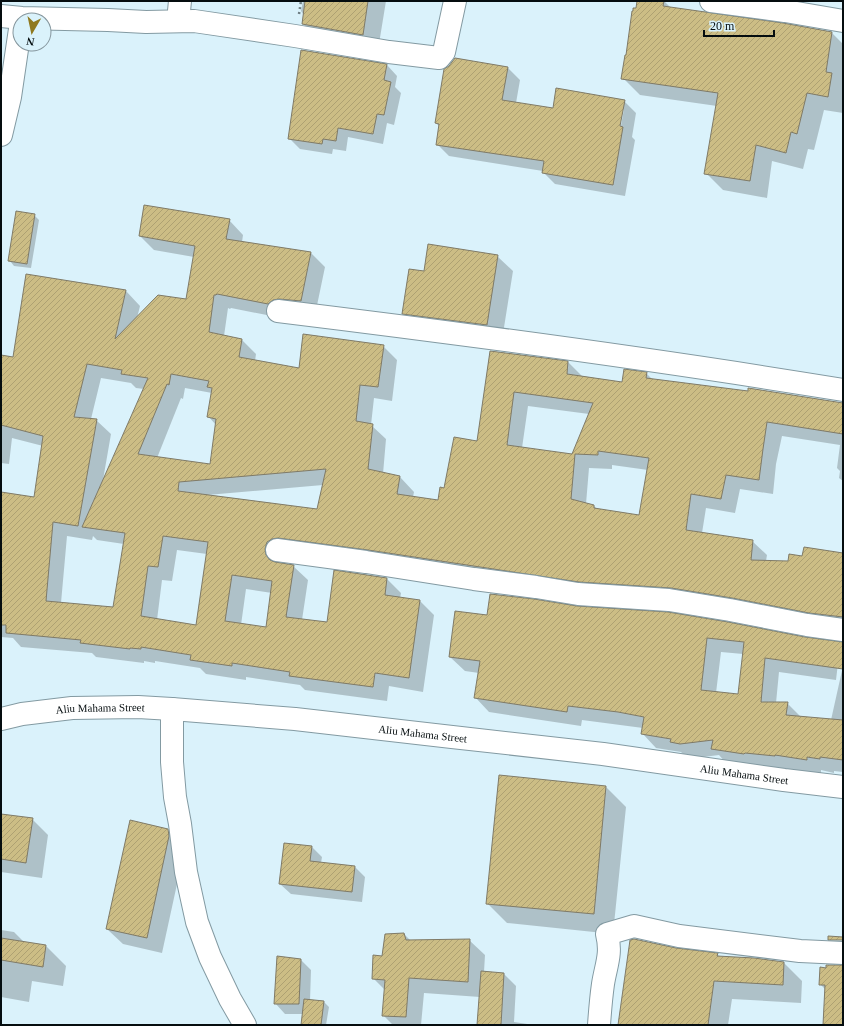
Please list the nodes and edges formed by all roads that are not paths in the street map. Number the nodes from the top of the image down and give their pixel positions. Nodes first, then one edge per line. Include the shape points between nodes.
1 (455, 1) edge
2 (711, 1) edge
3 (179, 11) edge
4 (52, 18) edge
5 (843, 21) edge
6 (14, 52) edge
7 (1, 135) edge
8 (278, 311) dead end
9 (843, 390) edge
10 (277, 550) dead end
11 (843, 630) edge
12 (172, 709) junction
13 (1, 719) edge
14 (843, 787) edge
15 (843, 953) edge
16 (245, 1025) edge
17 (599, 1025) edge

1 - 3 street via 444,52 439,58 202,22
2 - 5 street
3 - 4 street via 146,22
6 - 7 street via 10,97
8 - 9 street via 603,354
10 - 11 street via 578,594 669,600
12 - 13 street, Aliu Mahama Street via 72,708
12 - 14 street, Aliu Mahama Street via 295,719 492,741
12 - 16 street via 175,796 186,872 197,922 210,957
15 - 17 street via 800,951 679,936 634,926 607,934 610,954 603,983

